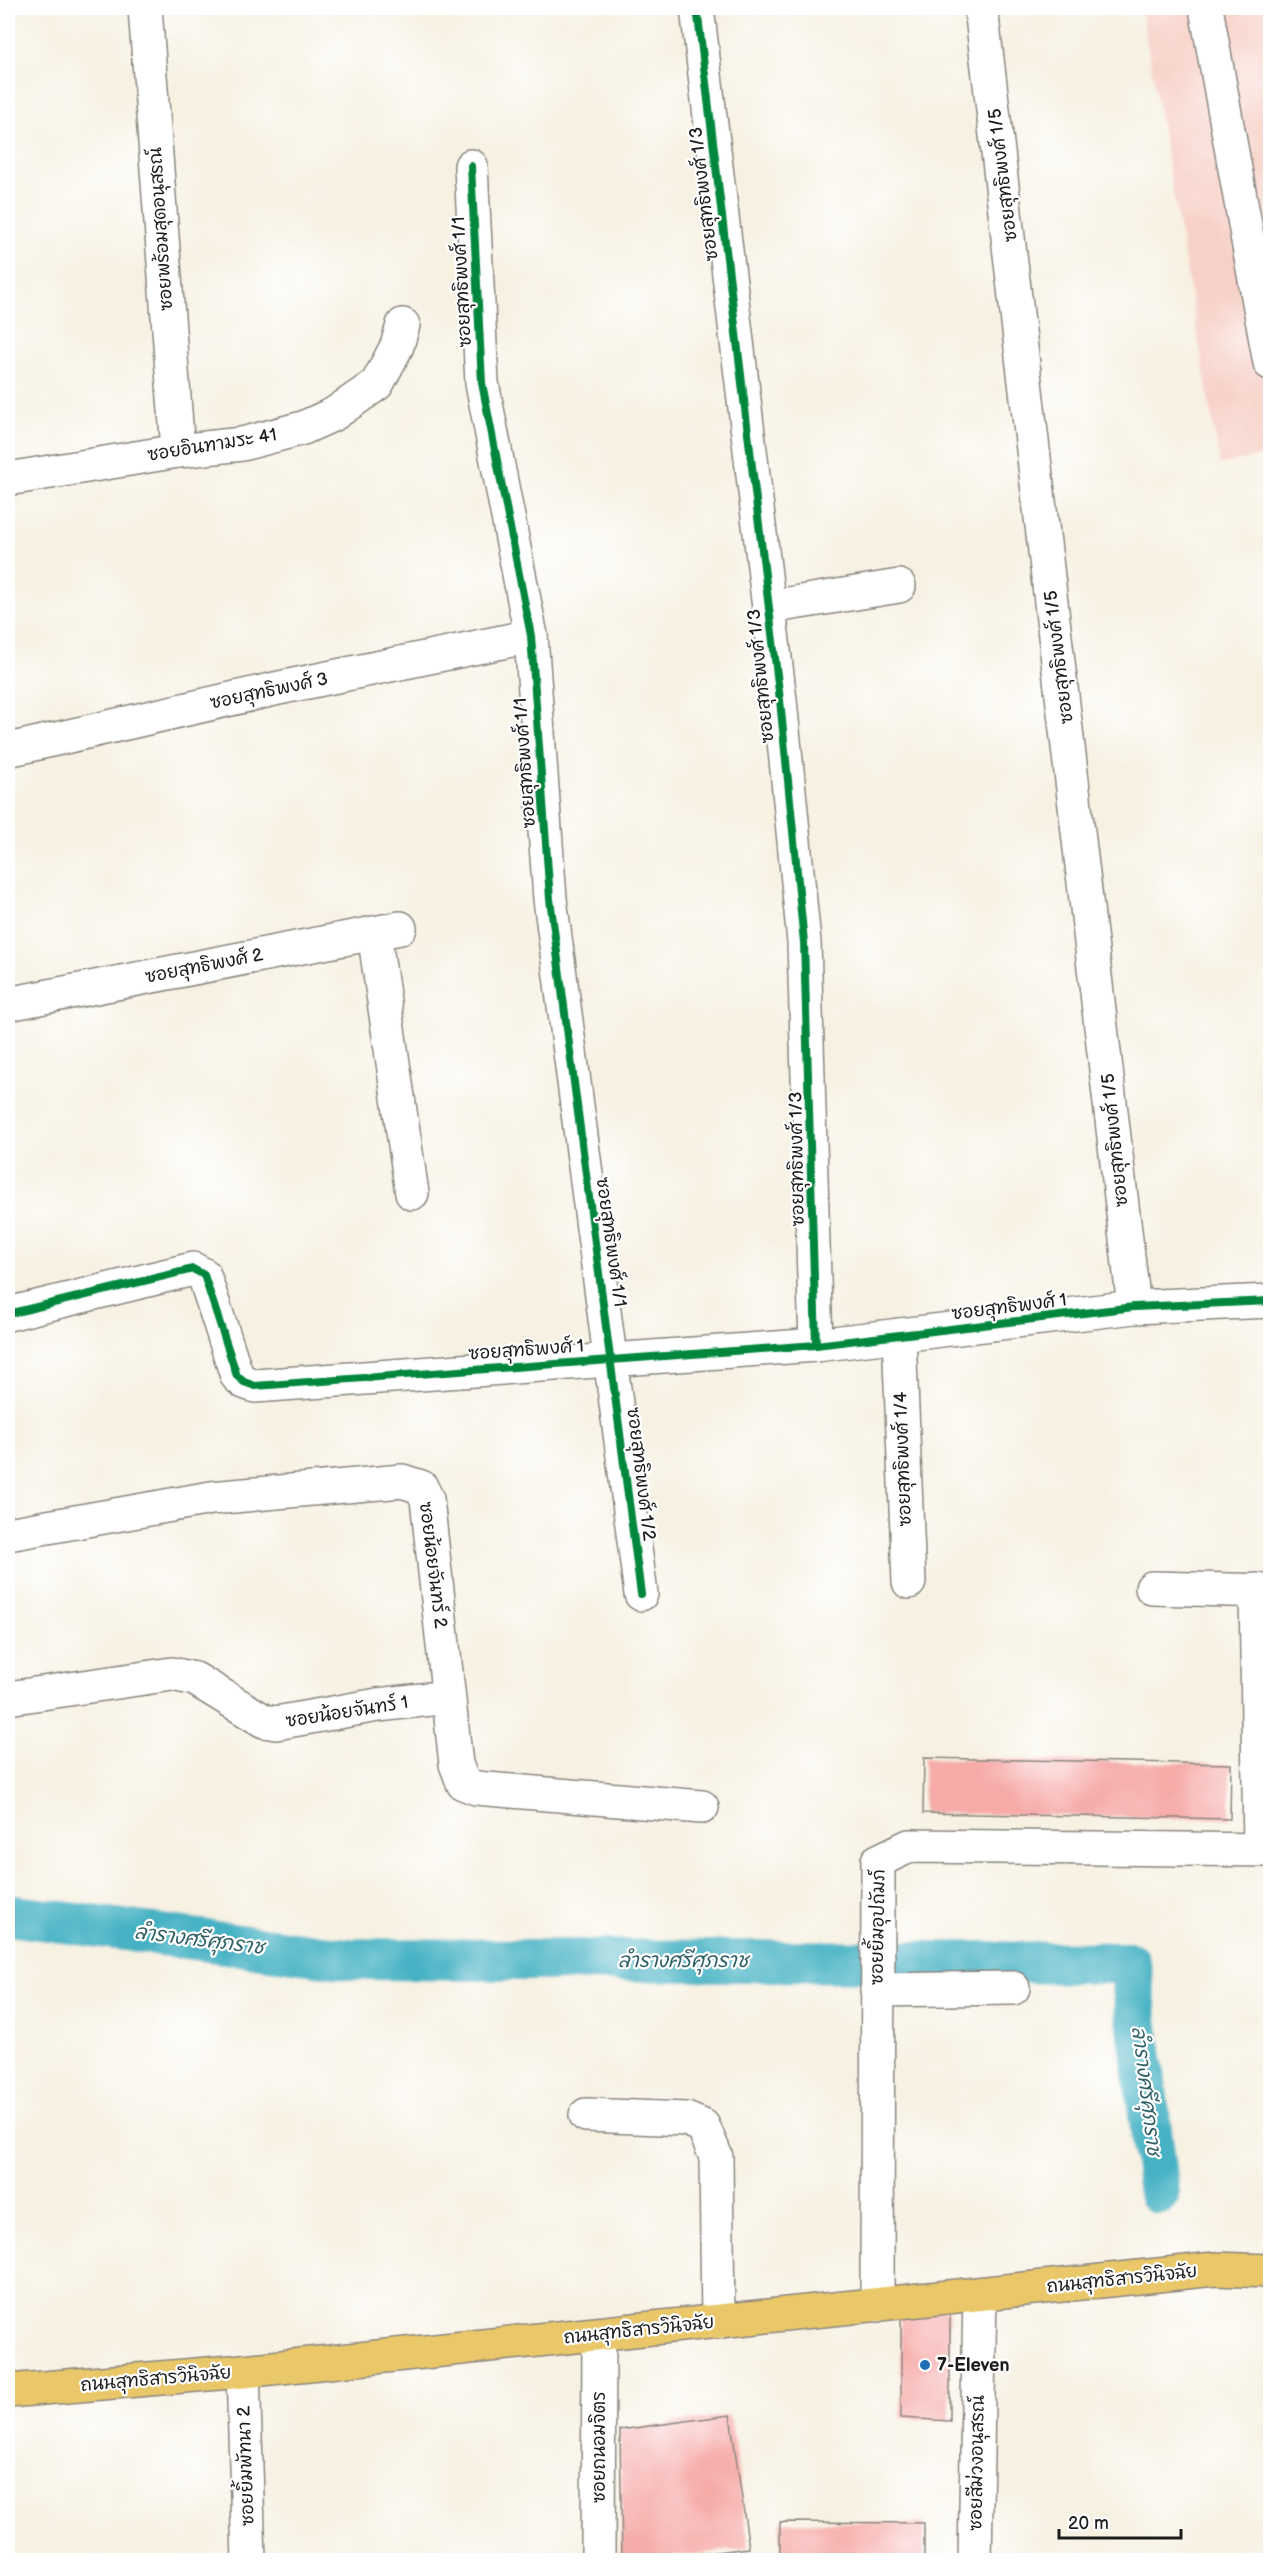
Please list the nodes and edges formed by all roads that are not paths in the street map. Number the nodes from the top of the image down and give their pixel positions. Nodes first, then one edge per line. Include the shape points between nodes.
1 (145, 8) edge
2 (697, 8) edge
3 (981, 8) edge
4 (1206, 8) edge
5 (471, 166) dead end
6 (403, 326) dead end
7 (1270, 363) edge
8 (178, 451) junction
9 (8, 479) edge
10 (899, 586) dead end
11 (769, 607) junction
12 (531, 636) junction
13 (8, 750) edge
14 (8, 1004) edge
15 (412, 1193) dead end
16 (1270, 1300) edge
17 (1134, 1308) junction
18 (8, 1314) edge
19 (899, 1335) junction
20 (816, 1345) junction
21 (612, 1358) junction
22 (8, 1534) edge
23 (909, 1582) dead end
24 (1152, 1588) dead end
25 (1263, 1591) edge
26 (641, 1594) dead end
27 (8, 1698) edge
28 (448, 1698) junction
29 (702, 1807) dead end
30 (1265, 1850) edge
31 (877, 1984) junction
32 (1012, 1989) dead end
33 (586, 2115) dead end
34 (1270, 2271) edge
35 (980, 2294) junction
36 (877, 2305) junction
37 (718, 2322) junction
38 (599, 2334) junction
39 (243, 2371) junction
40 (8, 2391) edge
41 (249, 2560) edge
42 (598, 2560) edge
43 (975, 2560) edge

1 - 8 street, ซอยพร้อมสุดอนุสรณ์
2 - 11 street, ซอยสุทธิพงศ์ 1/3
3 - 17 street, ซอยสุทธิพงศ์ 1/5
4 - 7 street
5 - 12 street, ซอยสุทธิพงศ์ 1/1 via 482,383
6 - 8 street, ซอยอินทามระ 41 via 377,384 334,414 271,438
8 - 9 street, ซอยอินทามระ 41
10 - 11 street
11 - 20 street, ซอยสุทธิพงศ์ 1/3 via 804,942
12 - 13 street, ซอยสุทธิพงศ์ 3
12 - 21 street, ซอยสุทธิพงศ์ 1/1 via 550,899
14 - 15 street, ซอยสุทธิพงศ์ 2 via 387,931
16 - 17 street, ซอยสุทธิพงศ์ 1
17 - 19 street, ซอยสุทธิพงศ์ 1
18 - 21 street, ซอยสุทธิพงศ์ 1 via 193,1269 204,1275 237,1376 255,1386
19 - 20 street, ซอยสุทธิพงศ์ 1
19 - 23 street, ซอยสุทธิพงศ์ 1/4
20 - 21 street, ซอยสุทธิพงศ์ 1
21 - 26 street, ซอยสุทธิพงศ์ 1/2
22 - 28 street, ซอยน้อยจันทร์ 2 via 211,1498 402,1481 421,1487 427,1500
24 - 25 street, ซอยยิ้มอุปถัมภ์
25 - 30 street, ซอยยิ้มอุปถัมภ์
27 - 28 street, ซอยน้อยจันทร์ 1 via 172,1674 195,1679 253,1715 276,1723 378,1705
28 - 29 street, ซอยน้อยจันทร์ 2 via 456,1764 463,1783 476,1788
30 - 31 street, ซอยยิ้มอุปถัมภ์ via 909,1846 879,1861
31 - 32 street
31 - 36 street, ซอยยิ้มอุปถัมภ์
33 - 37 street via 686,2119 703,2126 716,2157
34 - 35 main road, ถนนสุทธิสารวินิจฉัย via 1215,2270
35 - 36 main road, ถนนสุทธิสารวินิจฉัย
35 - 43 street, ซอยสีม่วงอนุสรณ์
36 - 37 main road, ถนนสุทธิสารวินิจฉัย
37 - 38 main road, ถนนสุทธิสารวินิจฉัย
38 - 39 main road, ถนนสุทธิสารวินิจฉัย
38 - 42 street, ซอยถนอมจิตร
39 - 40 main road, ถนนสุทธิสารวินิจฉัย
39 - 41 street, ซอยยิ้มพัทนา 2

